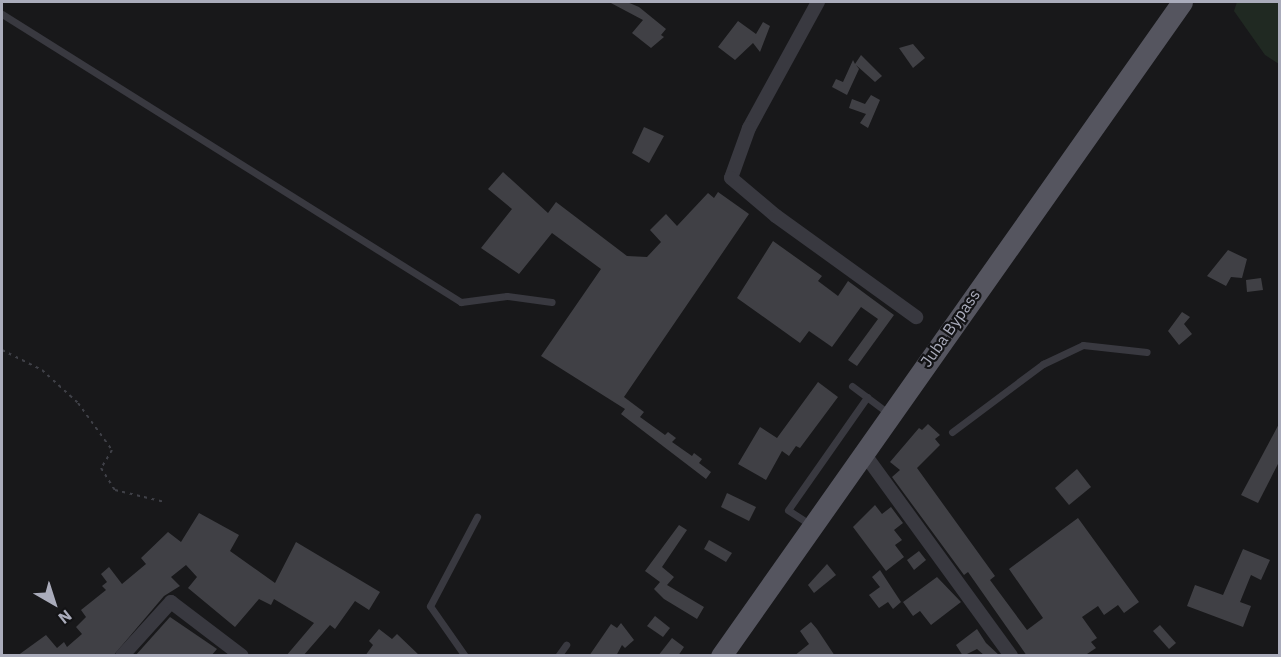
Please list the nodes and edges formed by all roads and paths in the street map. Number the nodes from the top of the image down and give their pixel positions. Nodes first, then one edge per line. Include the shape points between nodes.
1 (818, 2) edge
2 (1182, 2) edge
3 (2, 14) edge
4 (552, 302) dead end
5 (916, 317) dead end
6 (2, 350) edge
7 (1147, 352) dead end
8 (852, 386) dead end
9 (867, 397) junction
10 (889, 414) junction
11 (952, 432) dead end
12 (863, 452) junction
13 (165, 502) dead end
14 (477, 518) dead end
15 (812, 526) junction
16 (566, 645) dead end
17 (122, 656) edge
18 (242, 656) edge
19 (465, 656) edge
20 (558, 656) edge
21 (722, 656) edge
22 (1011, 656) edge

1 - 5 street via 749,128 731,178
2 - 10 main road, Juba Bypass
3 - 4 lane via 461,302 507,296
6 - 13 path via 42,370 78,404 112,450 101,468 115,490 136,497 146,494
7 - 11 lane via 1083,345 1043,364
8 - 9 lane
9 - 10 lane
9 - 15 lane via 788,510
10 - 12 main road, Juba Bypass
12 - 15 main road, Juba Bypass
12 - 22 street
14 - 19 lane via 430,606
15 - 21 main road, Juba Bypass
16 - 20 lane
17 - 18 street via 171,602

